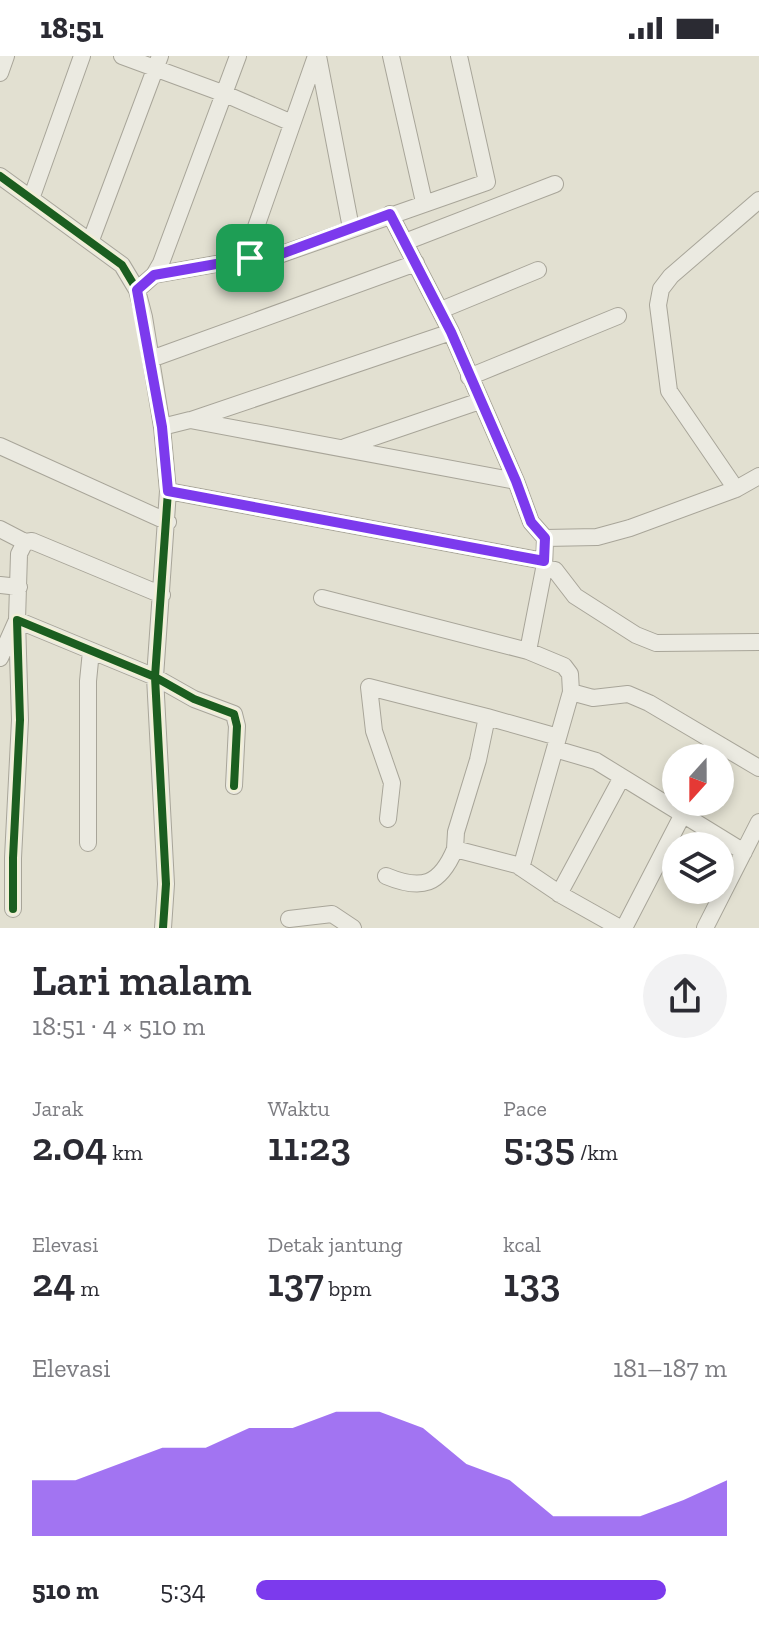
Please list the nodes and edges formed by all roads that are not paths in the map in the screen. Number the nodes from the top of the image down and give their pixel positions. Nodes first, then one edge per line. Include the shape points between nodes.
1 (6, 56) edge
2 (82, 56) edge
3 (122, 56) edge
4 (238, 56) edge
5 (317, 56) edge
6 (391, 56) edge
7 (459, 56) edge
8 (158, 62) edge
9 (0, 73) edge
10 (225, 94) junction
11 (292, 123) junction
12 (0, 176) edge
13 (555, 184) dead end
14 (31, 199) junction
15 (759, 200) edge
16 (424, 202) junction
17 (390, 214) junction
18 (351, 228) junction
19 (91, 240) junction
20 (405, 242) junction
21 (250, 258) junction
22 (416, 263) junction
23 (538, 270) dead end
24 (154, 275) junction
25 (137, 290) junction
26 (441, 310) junction
27 (618, 316) dead end
28 (451, 332) junction
29 (151, 359) junction
30 (469, 377) junction
31 (480, 401) junction
32 (190, 420) junction
33 (162, 427) junction
34 (0, 446) edge
35 (341, 448) junction
36 (759, 476) edge
37 (516, 481) junction
38 (736, 489) junction
39 (168, 491) junction
40 (168, 522) junction
41 (0, 529) edge
42 (545, 538) junction
43 (25, 542) junction
44 (544, 565) junction
45 (0, 585) edge
46 (19, 587) junction
47 (162, 595) junction
48 (322, 598) dead end
49 (17, 620) junction
50 (759, 642) edge
51 (91, 651) junction
52 (528, 651) junction
53 (0, 658) edge
54 (155, 677) junction
55 (571, 692) junction
56 (487, 717) junction
57 (556, 743) junction
58 (759, 768) edge
59 (622, 777) junction
60 (234, 786) dead end
61 (662, 801) edge
62 (682, 816) edge
63 (686, 816) edge
64 (388, 819) dead end
65 (759, 822) edge
66 (88, 843) dead end
67 (455, 849) junction
68 (744, 852) junction
69 (521, 868) junction
70 (386, 876) dead end
71 (559, 894) junction
72 (13, 909) dead end
73 (289, 919) dead end
74 (163, 928) edge
75 (353, 928) edge
76 (622, 928) edge
77 (705, 928) edge

1 - 9 street
2 - 14 street
3 - 8 street
4 - 10 street
5 - 11 street
5 - 18 street
6 - 16 street
7 - 16 street via 487,182
8 - 10 street
8 - 19 street
10 - 11 street
10 - 24 street
11 - 21 street via 247,253
12 - 14 street
13 - 20 street
14 - 19 street
15 - 38 street via 671,276 658,305 669,391
16 - 17 street
17 - 18 street
17 - 20 street
18 - 21 street via 262,261
19 - 25 street via 122,265
20 - 22 street
21 - 24 street
22 - 26 street
22 - 29 street
23 - 26 street
24 - 25 street
25 - 29 street
26 - 28 street
27 - 30 street
28 - 30 street
28 - 32 street
29 - 33 street
30 - 31 street
31 - 35 street
31 - 37 street
32 - 33 street
32 - 35 street
33 - 39 street
34 - 40 street
35 - 37 street
36 - 38 street
37 - 42 street via 531,522
38 - 42 street via 597,537
39 - 40 street
39 - 44 street
40 - 47 street
41 - 43 street
42 - 44 street
43 - 46 street via 19,554
43 - 47 street
44 - 50 street via 602,615 656,643
44 - 52 street
45 - 46 street
46 - 49 street
47 - 54 street
48 - 52 street
49 - 51 street
49 - 53 street
49 - 72 street via 20,720
51 - 54 street
51 - 66 street
52 - 55 street via 564,666
54 - 60 street via 235,716
54 - 74 street via 166,884
55 - 57 street
55 - 58 street via 593,698 628,694
56 - 57 street
56 - 64 street via 369,687 374,731 392,783
56 - 67 street
57 - 59 street
57 - 69 street
59 - 61 street
59 - 71 street
62 - 76 street
63 - 68 street
65 - 68 street
67 - 69 street
67 - 70 street via 439,878 425,884
68 - 77 street
69 - 71 street
71 - 76 street
73 - 75 street via 332,914

